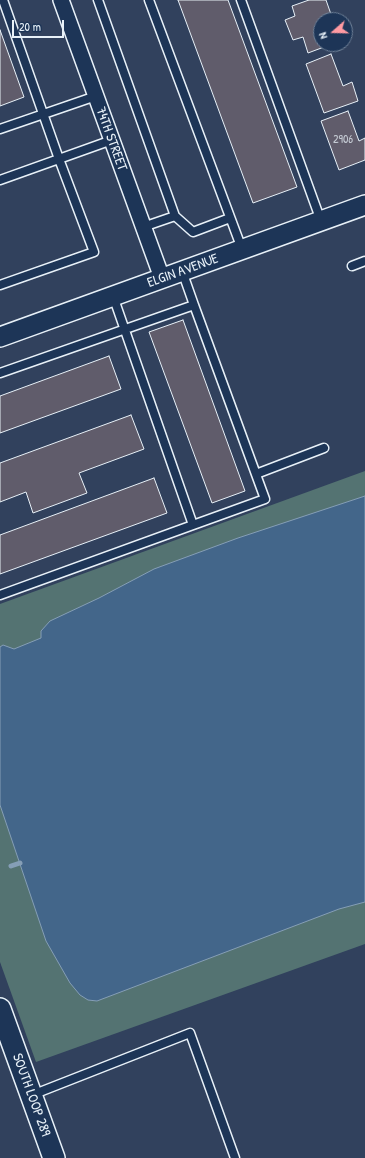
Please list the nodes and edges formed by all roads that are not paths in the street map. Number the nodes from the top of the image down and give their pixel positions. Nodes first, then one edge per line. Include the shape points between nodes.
1 (3, 0) edge
2 (61, 0) edge
3 (98, 0) edge
4 (149, 0) edge
5 (241, 0) edge
6 (96, 96) junction
7 (43, 114) junction
8 (0, 129) edge
9 (112, 140) junction
10 (59, 159) junction
11 (0, 180) edge
12 (365, 205) edge
13 (175, 216) junction
14 (230, 218) junction
15 (321, 221) junction
16 (144, 227) junction
17 (242, 249) junction
18 (365, 261) edge
19 (352, 266) dead end
20 (182, 271) junction
21 (162, 278) junction
22 (0, 285) edge
23 (113, 296) junction
24 (194, 305) junction
25 (124, 329) junction
26 (0, 337) edge
27 (0, 373) edge
28 (324, 448) dead end
29 (256, 474) junction
30 (193, 525) junction
31 (0, 595) edge
32 (0, 1009) edge
33 (31, 1095) junction
34 (54, 1158) edge
35 (236, 1158) edge

1 - 7 lane
2 - 6 street, 74TH STREET
3 - 13 lane
4 - 14 lane
5 - 15 lane
6 - 7 lane
6 - 9 street, 74TH STREET
7 - 8 lane
7 - 10 lane
9 - 10 lane
9 - 16 street, 74TH STREET
10 - 11 lane
10 - 22 lane via 94,252
12 - 15 street, ELGIN AVENUE
13 - 14 lane via 193,232
13 - 16 lane
14 - 17 lane
15 - 17 street, ELGIN AVENUE
16 - 21 street, 74TH STREET
17 - 20 street, ELGIN AVENUE
18 - 19 lane
20 - 21 street, ELGIN AVENUE
20 - 24 lane
21 - 23 street, ELGIN AVENUE
23 - 25 lane
23 - 26 street, ELGIN AVENUE
24 - 25 lane
24 - 29 lane
25 - 27 lane
25 - 30 lane
28 - 29 lane
29 - 30 lane via 265,499
30 - 31 lane
32 - 33 main road, SOUTH LOOP 289
33 - 34 main road, SOUTH LOOP 289
33 - 35 lane via 190,1033

